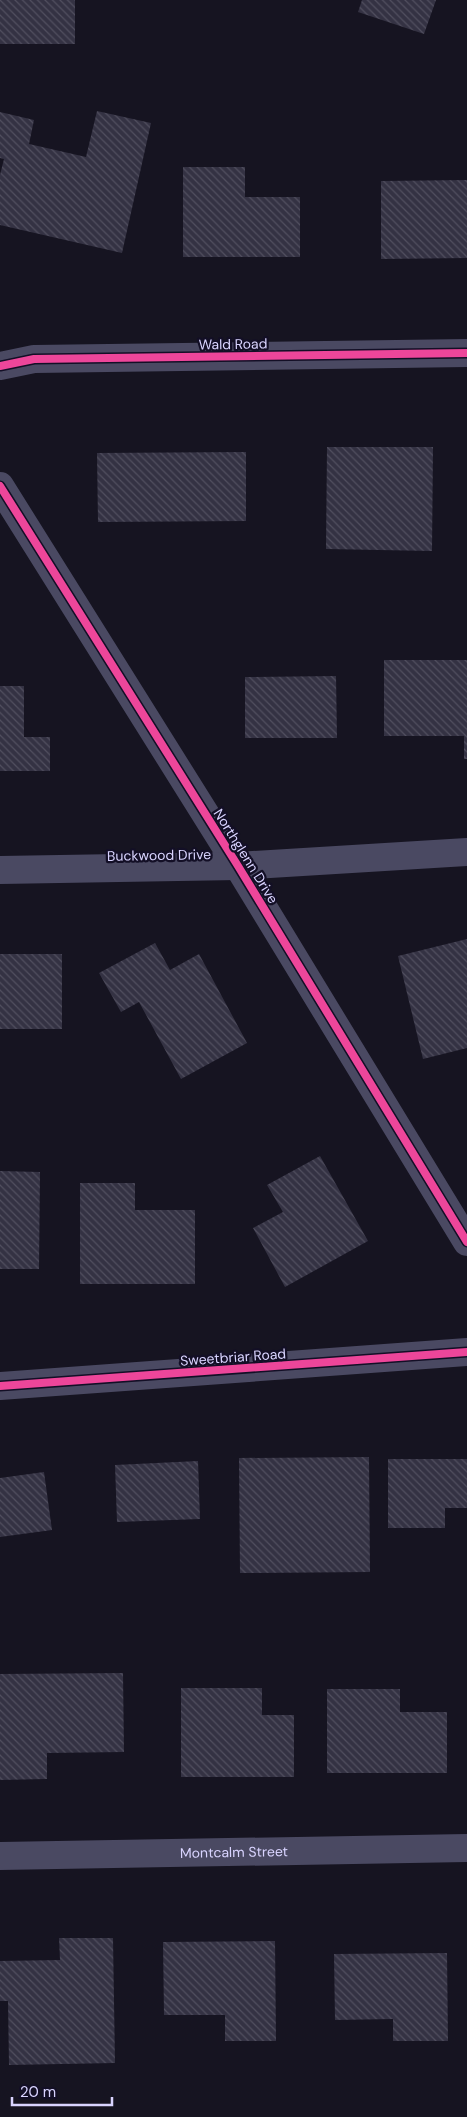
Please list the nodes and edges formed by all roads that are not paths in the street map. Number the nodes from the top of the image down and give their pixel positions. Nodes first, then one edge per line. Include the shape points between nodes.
1 (467, 353) edge
2 (0, 366) edge
3 (0, 486) edge
4 (467, 852) edge
5 (238, 866) junction
6 (0, 870) edge
7 (467, 1242) edge
8 (467, 1352) edge
9 (0, 1386) edge
10 (467, 1848) edge
11 (0, 1856) edge

1 - 2 street, Wald Road via 34,359
3 - 5 street, Northglenn Drive
4 - 5 street, Buckwood Drive
5 - 6 street, Buckwood Drive
5 - 7 street, Northglenn Drive
8 - 9 street, Sweetbriar Road
10 - 11 street, Montcalm Street

